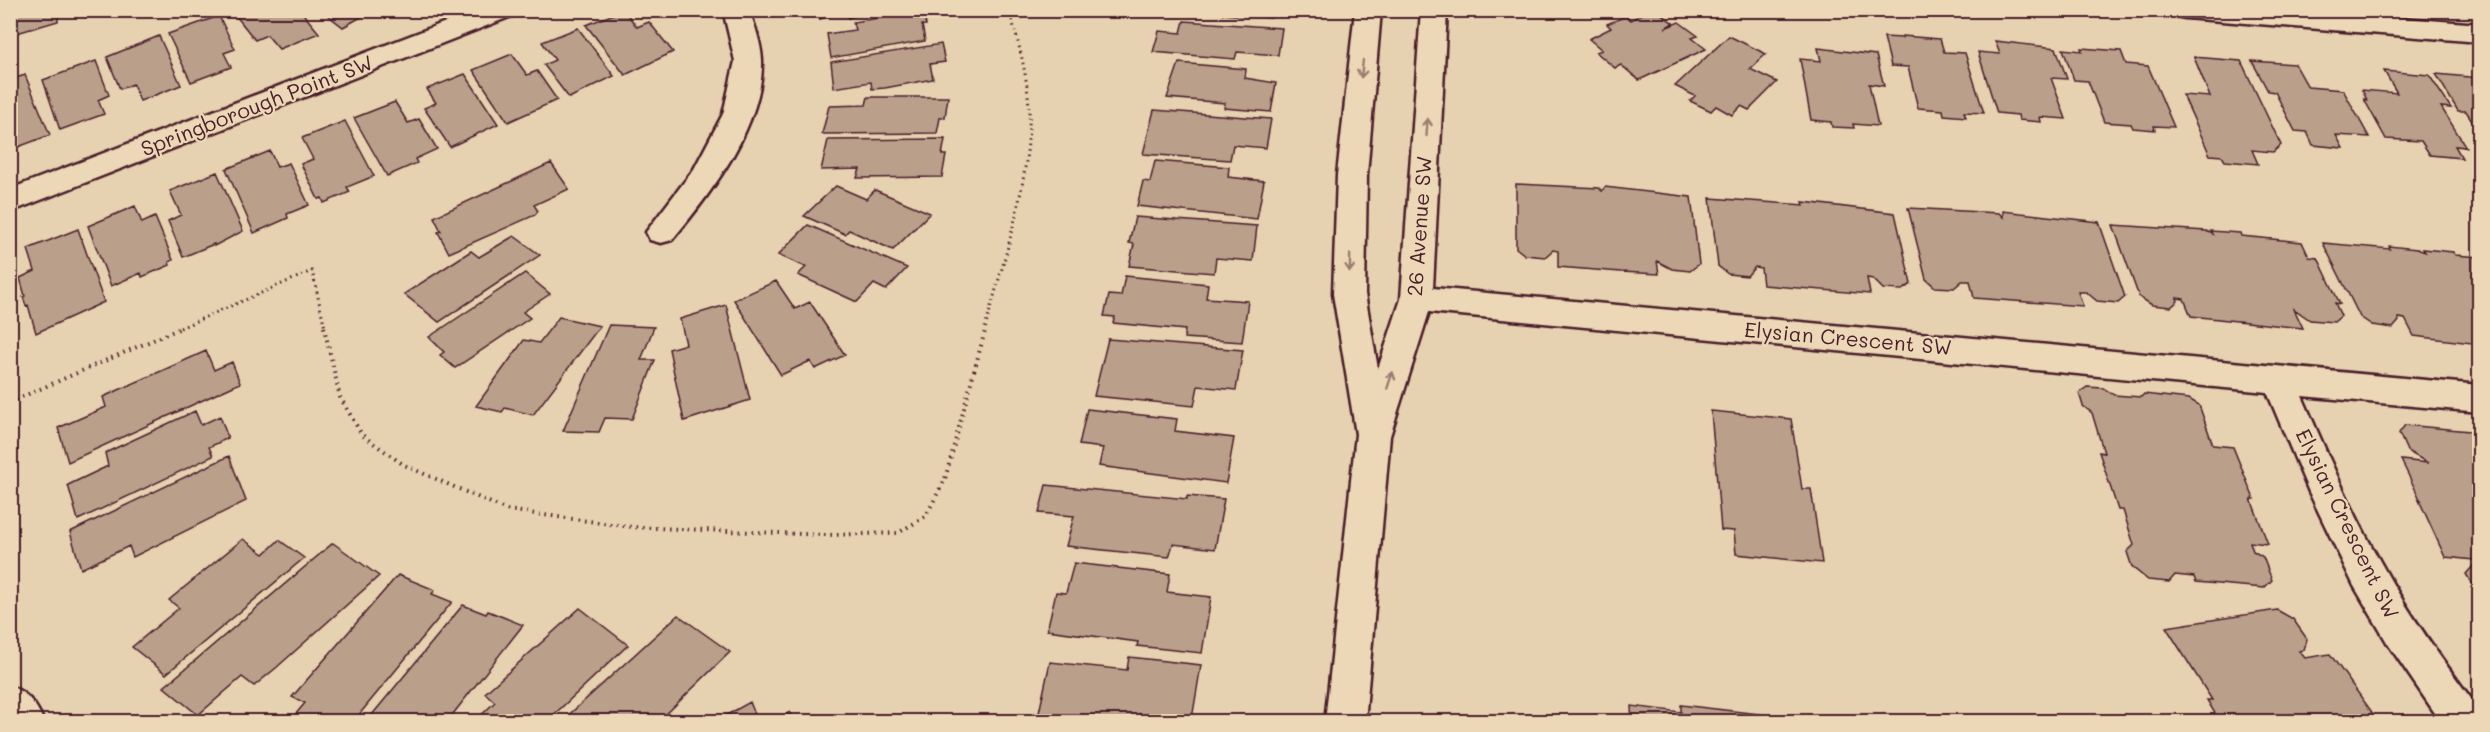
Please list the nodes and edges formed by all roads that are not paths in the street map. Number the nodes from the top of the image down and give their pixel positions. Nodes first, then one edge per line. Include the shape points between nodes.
1 (503, 10) edge
2 (736, 10) edge
3 (1368, 10) edge
4 (1434, 10) edge
5 (2185, 10) edge
6 (2480, 33) edge
7 (10, 201) edge
8 (661, 232) dead end
9 (1417, 298) junction
10 (2279, 380) junction
11 (2480, 399) edge
12 (1373, 436) junction
13 (10, 704) edge
14 (24, 722) edge
15 (1345, 722) edge
16 (2465, 722) edge

1 - 7 street, Springborough Point SW
2 - 8 street via 746,40 748,67 737,117 693,197
3 -> 12 street, 26 Avenue SW via 1352,175 1349,294
9 -> 4 street, 26 Avenue SW
5 - 6 street
9 - 10 street, Elysian Crescent SW
12 -> 9 street, 26 Avenue SW
10 - 11 street, Elysian Crescent SW
10 - 16 street, Elysian Crescent SW via 2341,521 2381,599 2421,663
12 - 15 street, 26 Avenue SW
13 - 14 street

